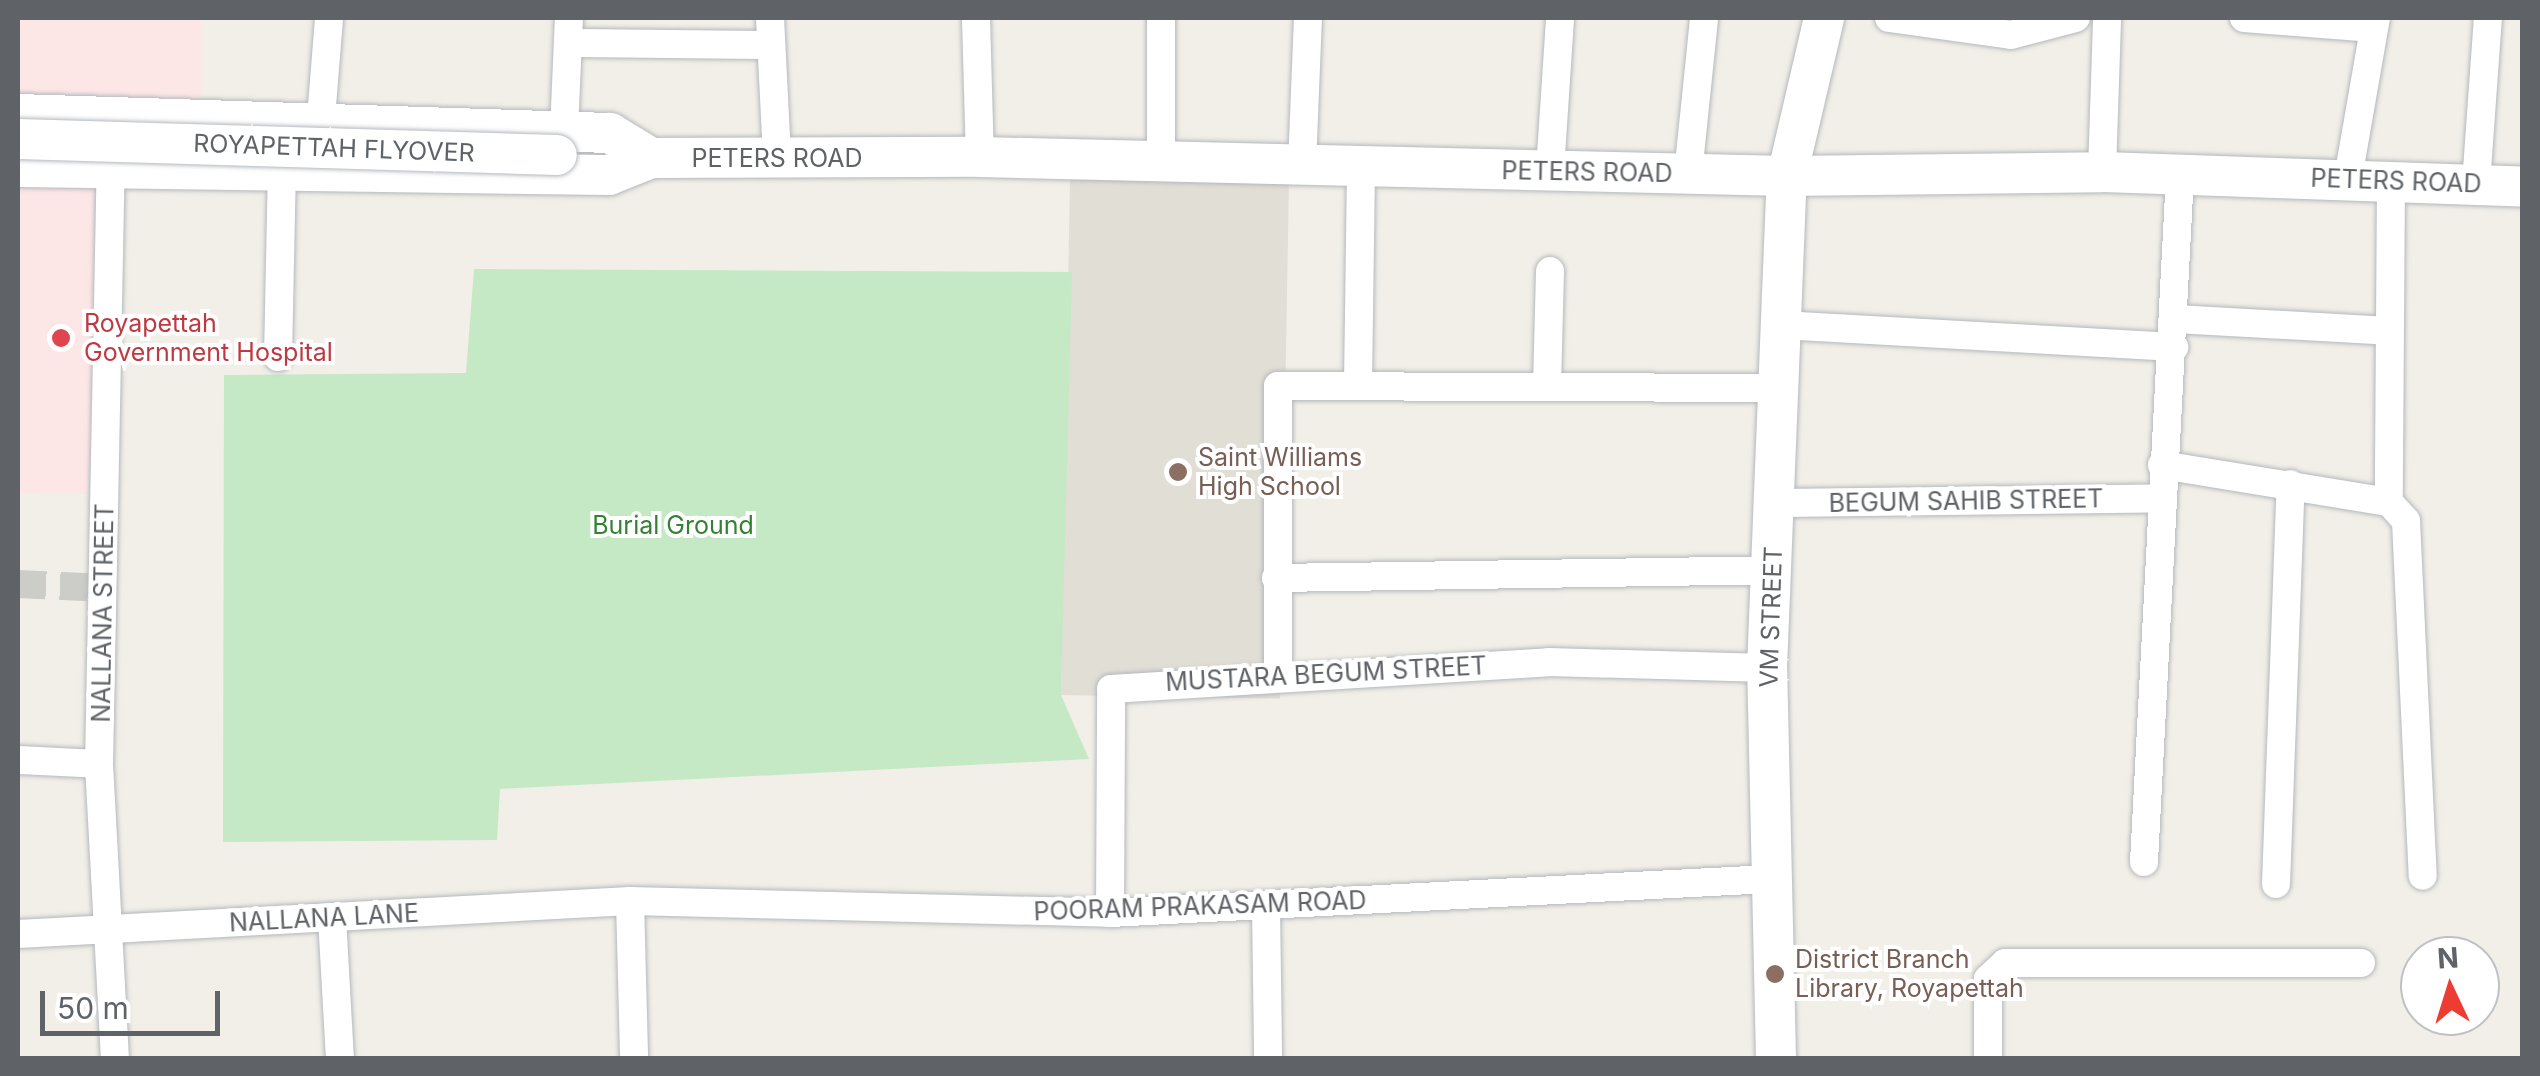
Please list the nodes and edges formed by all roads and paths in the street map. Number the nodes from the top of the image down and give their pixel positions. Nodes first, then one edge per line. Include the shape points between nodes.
1 (330, 18) edge
2 (976, 18) edge
3 (1161, 18) edge
4 (1308, 18) edge
5 (1560, 18) edge
6 (1704, 18) edge
7 (1824, 18) edge
8 (1890, 18) edge
9 (2076, 18) edge
10 (2107, 18) edge
11 (2244, 18) edge
12 (2488, 18) edge
13 (1945, 22) edge
14 (2375, 22) edge
15 (568, 30) edge
16 (770, 31) edge
17 (18, 114) edge
18 (114, 115) junction
19 (321, 118) junction
20 (18, 139) edge
21 (561, 143) junction
22 (980, 157) junction
23 (651, 158) junction
24 (777, 158) junction
25 (1161, 160) junction
26 (1302, 166) junction
27 (18, 167) edge
28 (110, 167) junction
29 (1361, 168) junction
30 (282, 169) junction
31 (1550, 170) junction
32 (2102, 172) junction
33 (1688, 174) junction
34 (2180, 175) junction
35 (1787, 176) junction
36 (2348, 178) junction
37 (2391, 180) junction
38 (2476, 184) junction
39 (2522, 188) edge
40 (1550, 271) dead end
41 (1781, 325) junction
42 (2389, 331) junction
43 (2175, 333) junction
44 (278, 357) dead end
45 (1358, 384) junction
46 (1547, 386) junction
47 (1779, 388) junction
48 (2162, 466) junction
49 (2291, 484) junction
50 (2158, 498) junction
51 (2389, 502) junction
52 (1775, 503) junction
53 (1773, 570) junction
54 (1276, 578) junction
55 (1767, 668) junction
56 (1278, 676) junction
57 (18, 760) edge
58 (99, 764) junction
59 (2144, 862) dead end
60 (2422, 876) dead end
61 (1770, 879) junction
62 (2276, 884) dead end
63 (630, 901) junction
64 (1266, 907) junction
65 (1110, 913) junction
66 (332, 917) junction
67 (107, 928) junction
68 (18, 934) edge
69 (2361, 963) dead end
70 (116, 1058) edge
71 (340, 1058) edge
72 (634, 1058) edge
73 (1268, 1058) edge
74 (1776, 1058) edge
75 (1988, 1058) edge

1 - 19 street
2 - 22 street
3 - 25 street
4 - 26 street
5 - 31 street
6 - 33 street
7 - 35 main road, VM STREET
8 - 13 street
9 - 13 street via 2011,35
10 - 32 street
11 - 14 street
12 - 38 street
14 - 36 street
15 - 16 street
15 - 21 street
16 - 24 street
17 - 18 main road
18 - 19 main road
18 - 28 street, NALLANA STREET
19 - 21 main road
20 - 21 main road, ROYAPETTAH FLYOVER, bridge
21 - 23 main road, ROYAPETTAH FLYOVER
22 - 24 main road, PETERS ROAD
22 - 25 main road, PETERS ROAD
23 - 24 main road, PETERS ROAD
23 - 30 main road, PETERS ROAD via 608,175
25 - 26 main road, PETERS ROAD
26 - 29 main road, PETERS ROAD
27 - 28 main road, PETERS ROAD
28 - 30 main road, PETERS ROAD
28 - 58 street, NALLANA STREET
29 - 31 main road, PETERS ROAD
29 - 45 street
30 - 44 street
31 - 33 main road, PETERS ROAD
32 - 34 main road, PETERS ROAD
32 - 35 main road, PETERS ROAD
33 - 35 main road, PETERS ROAD
34 - 36 main road, PETERS ROAD
34 - 43 street
35 - 41 main road, VM STREET
36 - 37 main road, PETERS ROAD
37 - 38 main road, PETERS ROAD
37 - 42 street
38 - 39 main road, PETERS ROAD
40 - 46 street
41 - 43 street
41 - 47 main road, VM STREET
42 - 43 street
42 - 51 street
43 - 48 street
45 - 46 street
45 - 54 street via 1284,384 1274,394
46 - 47 street
47 - 52 main road, VM STREET
48 - 49 street
48 - 50 street
49 - 51 street
49 - 62 street
50 - 52 street, BEGUM SAHIB STREET
50 - 59 street
51 - 60 street via 2406,522
52 - 53 main road, VM STREET
53 - 54 street
53 - 55 main road, VM STREET
54 - 56 street
55 - 56 street, MUSTARA BEGUM STREET via 1549,662
55 - 61 main road, VM STREET
56 - 65 street, MUSTARA BEGUM STREET via 1107,692
57 - 58 street
58 - 67 street, NALLANA STREET
61 - 64 street, POORAM PRAKASAM ROAD
61 - 74 main road, VM STREET
63 - 65 street, POORAM PRAKASAM ROAD
63 - 66 street, NALLANA LANE
63 - 72 street
64 - 65 street, POORAM PRAKASAM ROAD
64 - 73 street
66 - 67 street, NALLANA LANE
66 - 71 street
67 - 68 street, NALLANA LANE
67 - 70 street, NALLANA STREET
69 - 75 street via 2005,963 1988,980

